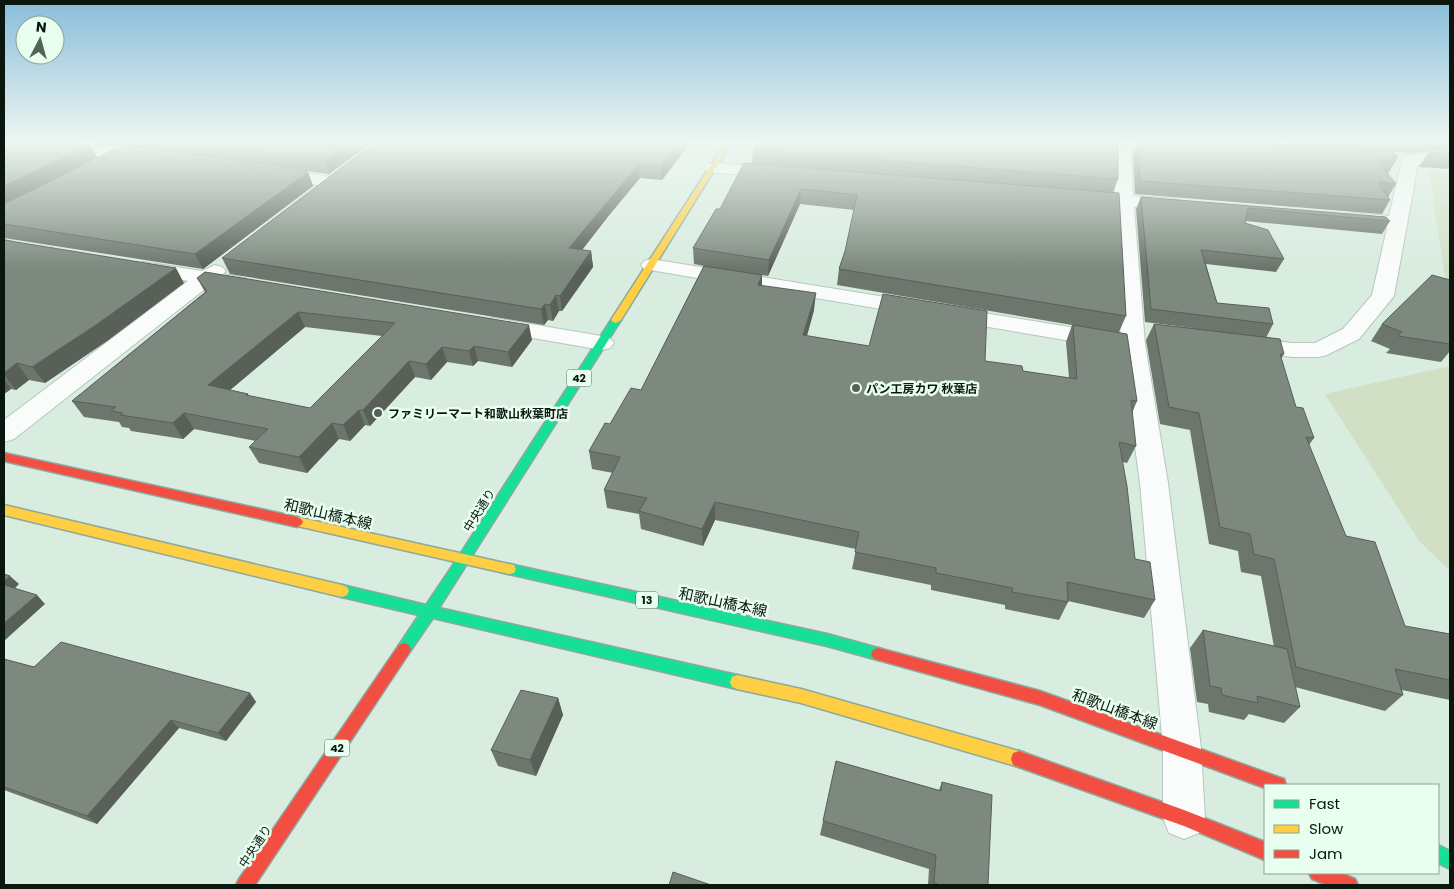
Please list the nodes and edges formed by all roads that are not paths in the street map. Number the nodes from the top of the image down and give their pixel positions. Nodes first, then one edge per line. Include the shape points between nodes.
1 (329, 184) edge
2 (702, 184) edge
3 (1123, 184) edge
4 (1400, 184) edge
5 (1065, 196) edge
6 (313, 197) edge
7 (1124, 201) junction
8 (1190, 206) edge
9 (1332, 218) edge
10 (1398, 223) junction
11 (230, 260) edge
12 (120, 264) edge
13 (651, 265) junction
14 (207, 278) junction
15 (255, 286) edge
16 (477, 322) edge
17 (1139, 336) junction
18 (1226, 342) edge
19 (602, 343) junction
20 (4, 433) edge
21 (4, 457) edge
22 (4, 510) edge
23 (464, 560) junction
24 (430, 612) junction
25 (1182, 748) junction
26 (1275, 784) edge
27 (1184, 818) junction
28 (1264, 851) edge
29 (1321, 874) edge
30 (245, 885) edge
31 (1349, 885) edge

1 - 6 street
2 - 13 main road, 中央通り / 42
3 - 7 street
4 - 10 street
5 - 7 street
7 - 8 street
7 - 17 street
9 - 10 street
10 - 18 street via 1383,296 1351,334 1319,350
11 - 14 street
12 - 14 street
13 - 17 street
13 - 19 main road, 中央通り / 42
14 - 15 street
14 - 20 street
16 - 19 street
17 - 25 street
19 - 23 main road, 中央通り / 42
21 - 23 main road, 和歌山橋本線 / 13
22 - 24 main road
23 - 24 main road, 中央通り / 42
23 - 25 main road, 和歌山橋本線 / 13 via 828,640 1040,698
24 - 27 main road via 801,696 1032,763
24 - 30 main road, 中央通り / 42
25 - 26 main road, 和歌山橋本線 / 13
25 - 27 street
27 - 28 main road
29 - 31 main road

